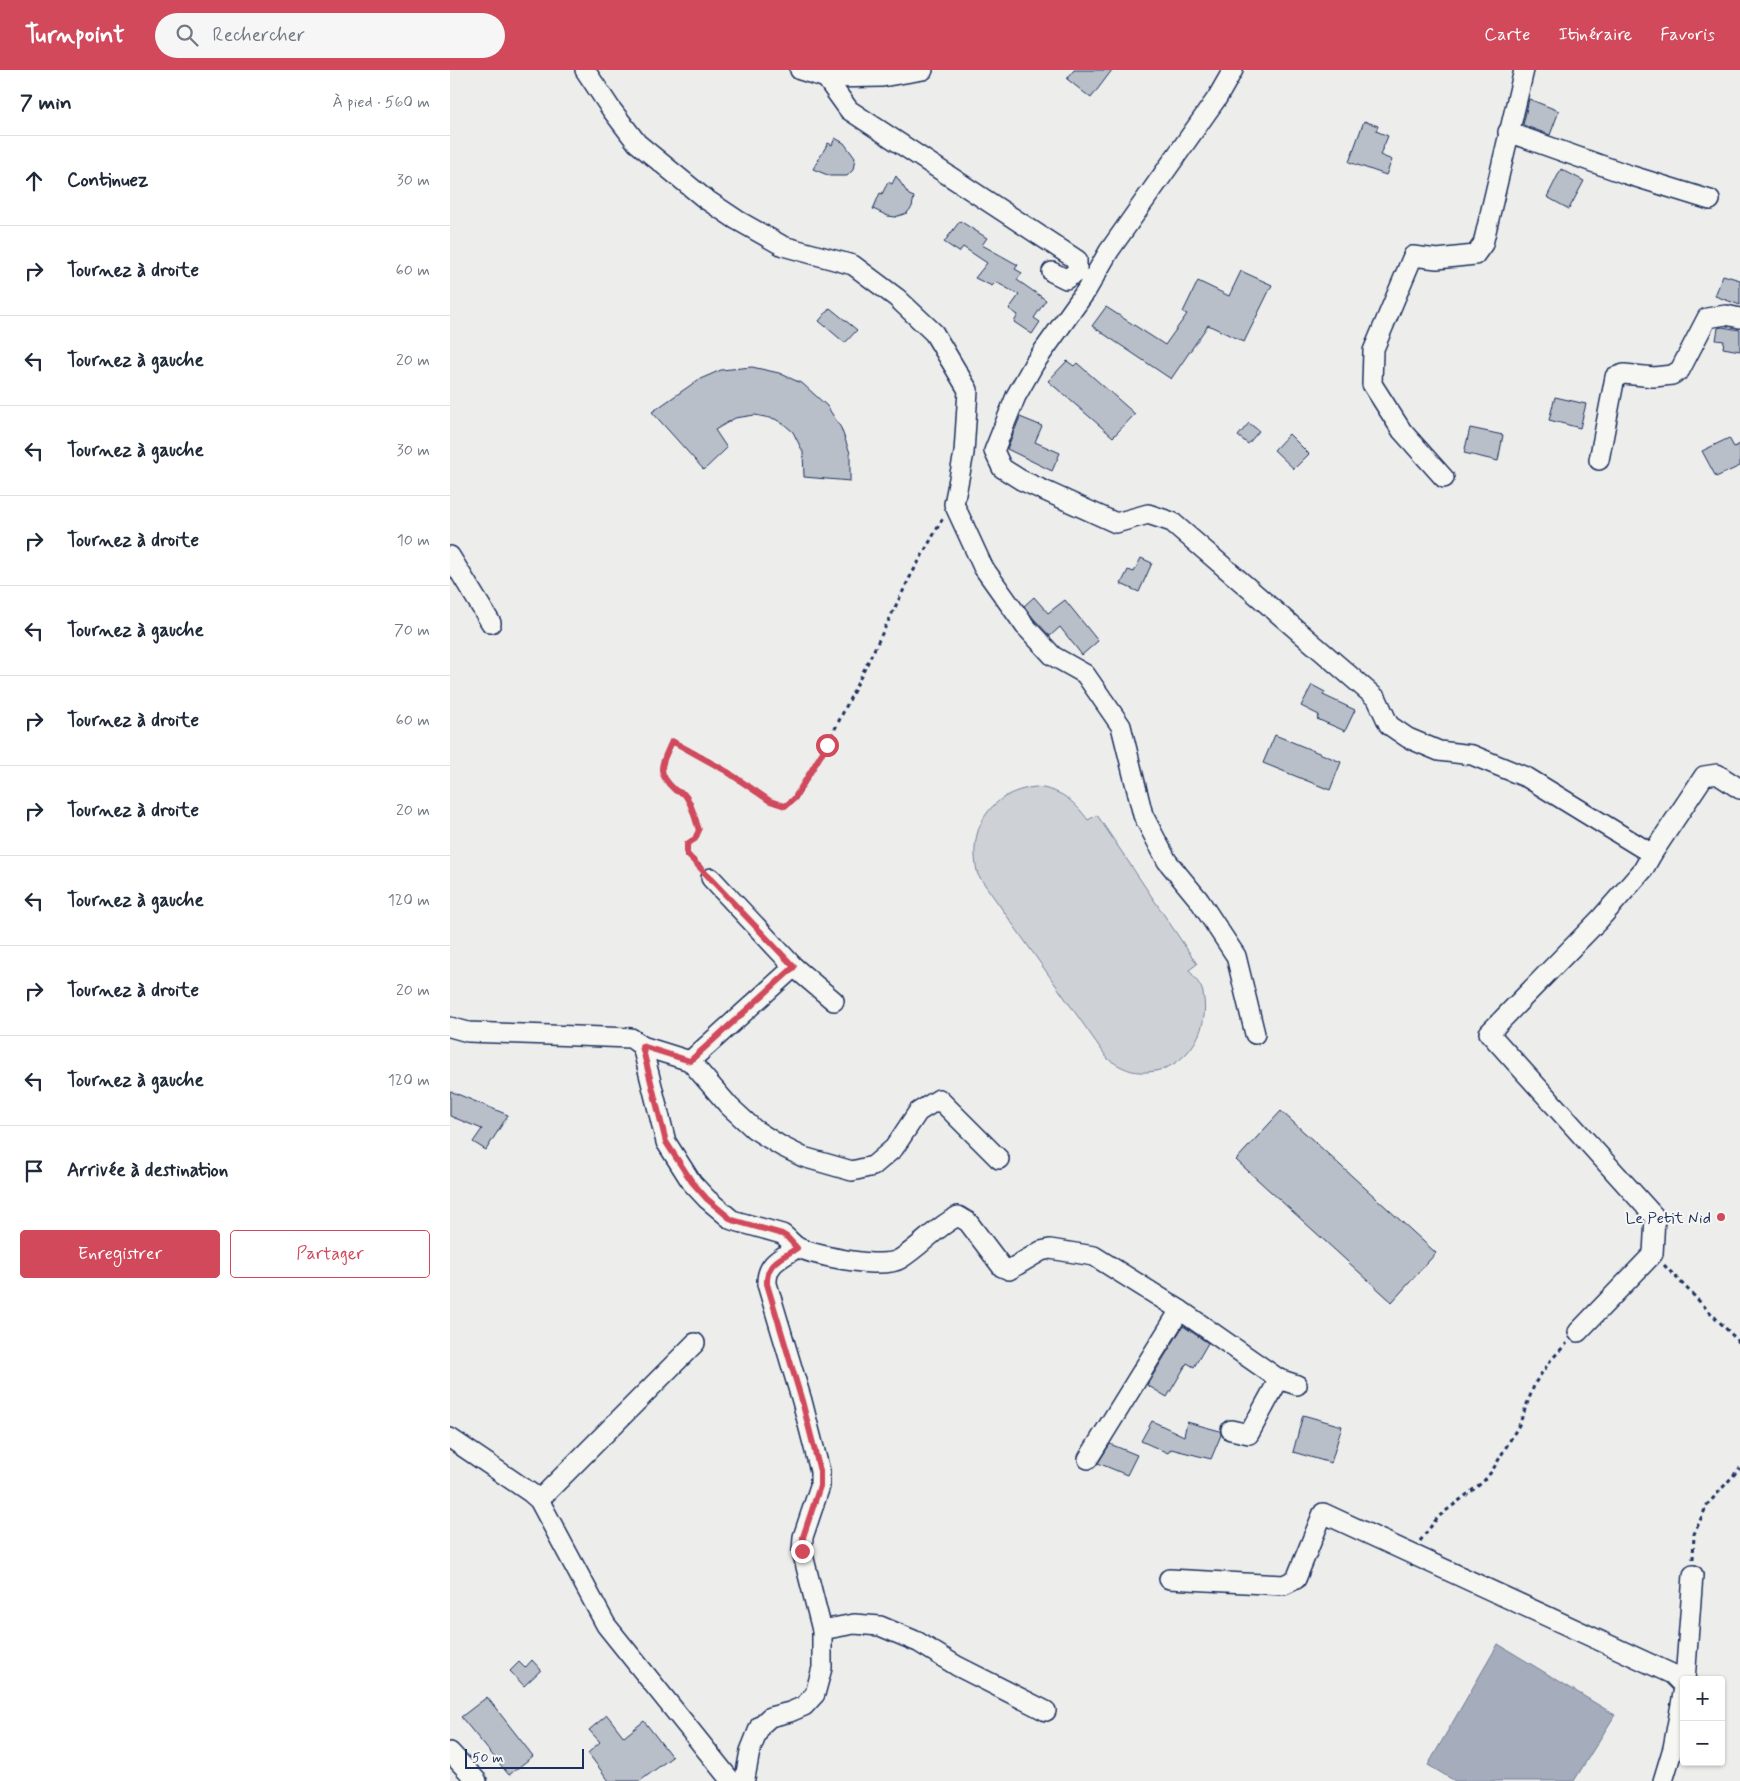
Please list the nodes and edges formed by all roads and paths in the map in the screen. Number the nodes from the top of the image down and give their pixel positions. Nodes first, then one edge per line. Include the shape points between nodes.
1 (585, 70) edge
2 (800, 70) edge
3 (923, 70) edge
4 (1233, 70) edge
5 (1524, 70) edge
6 (826, 78) junction
7 (1508, 132) junction
8 (1710, 200) dead end
9 (1052, 272) dead end
10 (1740, 318) edge
11 (1599, 460) dead end
12 (1444, 478) dead end
13 (941, 522) dead end
14 (450, 556) edge
15 (491, 623) dead end
16 (1740, 789) edge
17 (1652, 854) junction
18 (712, 878) joint
19 (794, 967) junction
20 (834, 1001) dead end
21 (450, 1027) edge
22 (1256, 1034) dead end
23 (642, 1046) junction
24 (690, 1061) junction
25 (999, 1159) dead end
26 (797, 1248) junction
27 (1653, 1254) junction
28 (1180, 1310) junction
29 (1578, 1332) joint
30 (696, 1343) dead end
31 (1740, 1343) edge
32 (1231, 1430) dead end
33 (450, 1438) edge
34 (1088, 1459) dead end
35 (1740, 1468) edge
36 (539, 1500) junction
37 (1412, 1553) junction
38 (1693, 1575) joint
39 (1169, 1579) dead end
40 (822, 1630) junction
41 (1682, 1676) edge
42 (1680, 1682) edge
43 (1680, 1690) edge
44 (1046, 1711) dead end
45 (450, 1754) edge
46 (477, 1781) edge
47 (731, 1781) edge
48 (743, 1781) edge
49 (1663, 1781) edge

1 - 22 street via 637,143 704,198 783,246 853,265 897,298 934,333 968,390 964,453 954,504 983,567 1026,626 1053,656 1085,674 1121,726 1143,815 1167,861 1199,900 1236,956
2 - 6 street
3 - 6 street via 882,77
4 - 17 street via 1034,364 1016,396 994,451 1002,468 1021,480 1116,523 1148,514 1172,522 1377,699 1390,725 1408,738 1438,751 1472,754 1528,778
5 - 7 street
6 - 9 street via 849,110 1078,260 1076,272 1066,279
7 - 8 street
7 - 12 street via 1483,244 1475,255 1437,259 1413,256 1373,351 1372,384 1402,431
10 - 11 street via 1707,318 1680,370 1672,375 1624,374 1615,377
13 - 18 path via 827,745 794,799 785,806 770,801 726,771 672,741 661,766 662,776 675,790 684,794 689,803 699,830 695,839 687,844 687,854
14 - 15 street
16 - 17 street via 1717,774 1704,776
17 - 27 street via 1643,870 1599,920 1488,1032 1655,1217
18 - 19 street
19 - 20 street
19 - 24 street
21 - 23 street via 468,1032 631,1038
23 - 24 street
23 - 26 street via 666,1142 692,1182 732,1220 782,1234
24 - 25 street via 723,1100 754,1129 803,1157 852,1171 873,1166 894,1148 918,1112 939,1099
26 - 28 street via 842,1260 887,1263 900,1259 958,1216 968,1222 1002,1268 1009,1270 1050,1249 1094,1256
26 - 40 street via 770,1266 767,1284 820,1471 820,1486 803,1537 802,1551
27 - 29 street
27 - 31 path
28 - 32 street via 1288,1382 1249,1434
28 - 34 street
29 - 37 path via 1550,1361 1535,1384 1519,1425 1492,1472 1438,1517
30 - 36 street
33 - 36 street
35 - 38 path via 1708,1505 1694,1534
36 - 47 street via 606,1625
37 - 39 street via 1323,1513 1296,1579 1284,1585
37 - 42 street
38 - 41 street
40 - 44 street via 854,1624 880,1626 918,1642 957,1666
40 - 48 street via 822,1668 815,1694 804,1706 770,1717 760,1726
43 - 49 street via 1673,1748
45 - 46 street

